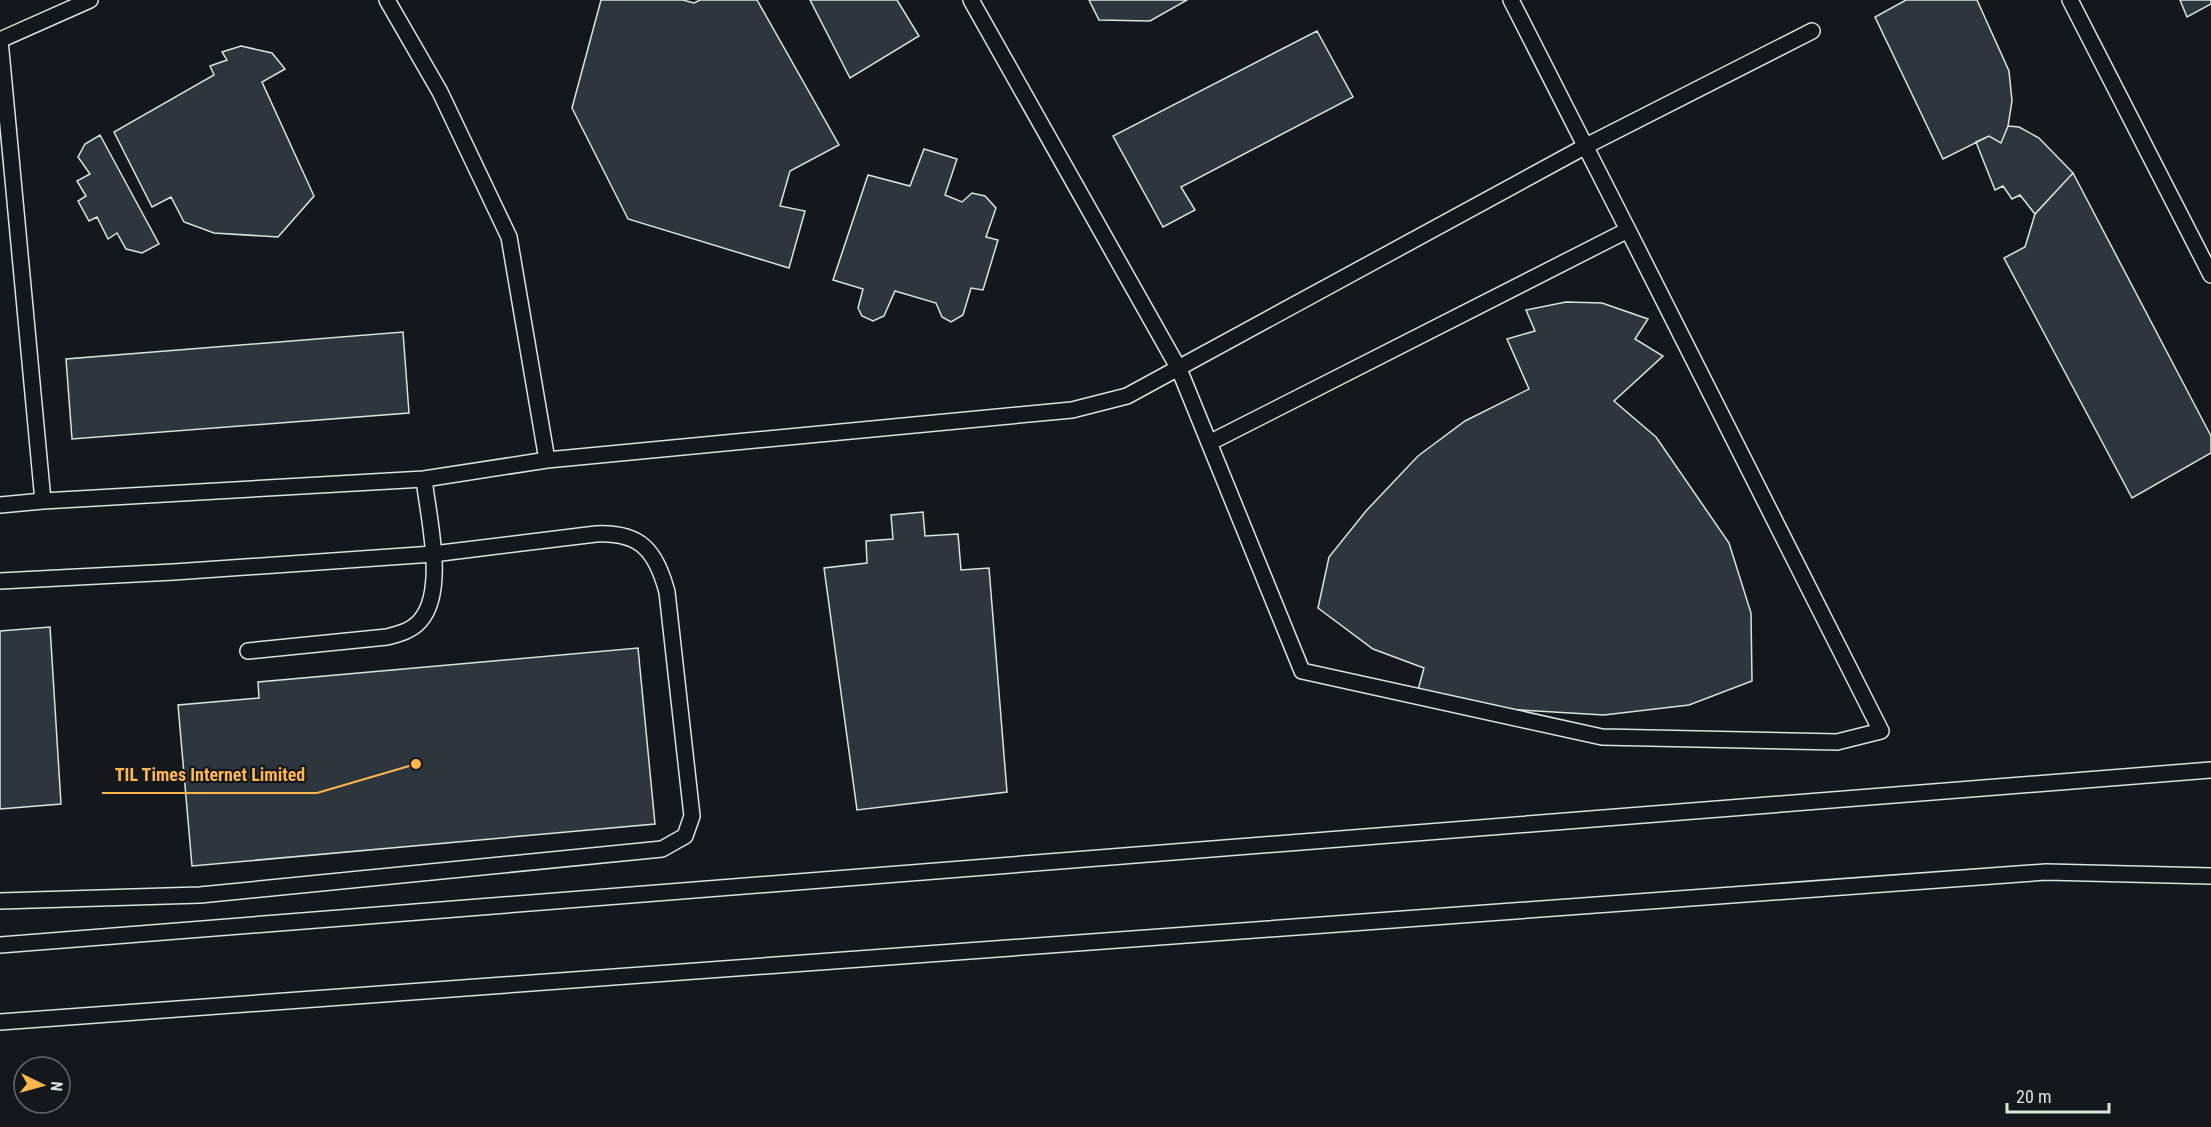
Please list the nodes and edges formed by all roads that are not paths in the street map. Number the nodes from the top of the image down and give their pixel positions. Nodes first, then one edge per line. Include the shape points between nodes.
1 (90, 0) edge
2 (387, 0) edge
3 (971, 0) edge
4 (1511, 0) edge
5 (2070, 0) edge
6 (1812, 30) dead end
7 (0, 40) edge
8 (1586, 147) junction
9 (1628, 230) junction
10 (2211, 275) edge
11 (1179, 369) junction
12 (1209, 443) junction
13 (547, 460) junction
14 (424, 479) junction
15 (43, 501) junction
16 (0, 506) edge
17 (433, 554) junction
18 (0, 581) edge
19 (248, 651) dead end
20 (2211, 770) edge
21 (2211, 876) edge
22 (0, 901) edge
23 (0, 945) edge
24 (0, 1022) edge

1 - 7 lane
2 - 13 lane via 440,92 509,237
3 - 11 lane
4 - 8 lane
5 - 10 lane
6 - 8 lane
7 - 15 lane
8 - 9 lane
8 - 11 lane
9 - 12 lane
9 - 12 lane via 1881,731 1838,742 1602,737 1302,671
11 - 12 lane
11 - 13 lane via 1127,396 1072,410
13 - 14 lane
14 - 15 lane
14 - 17 lane
15 - 16 lane
17 - 18 lane
17 - 19 lane via 430,604 420,621 405,632
17 - 22 lane via 611,534 640,541 651,551 667,592 692,816 686,836 662,849 200,895
20 - 23 lane
21 - 24 lane via 2046,872

